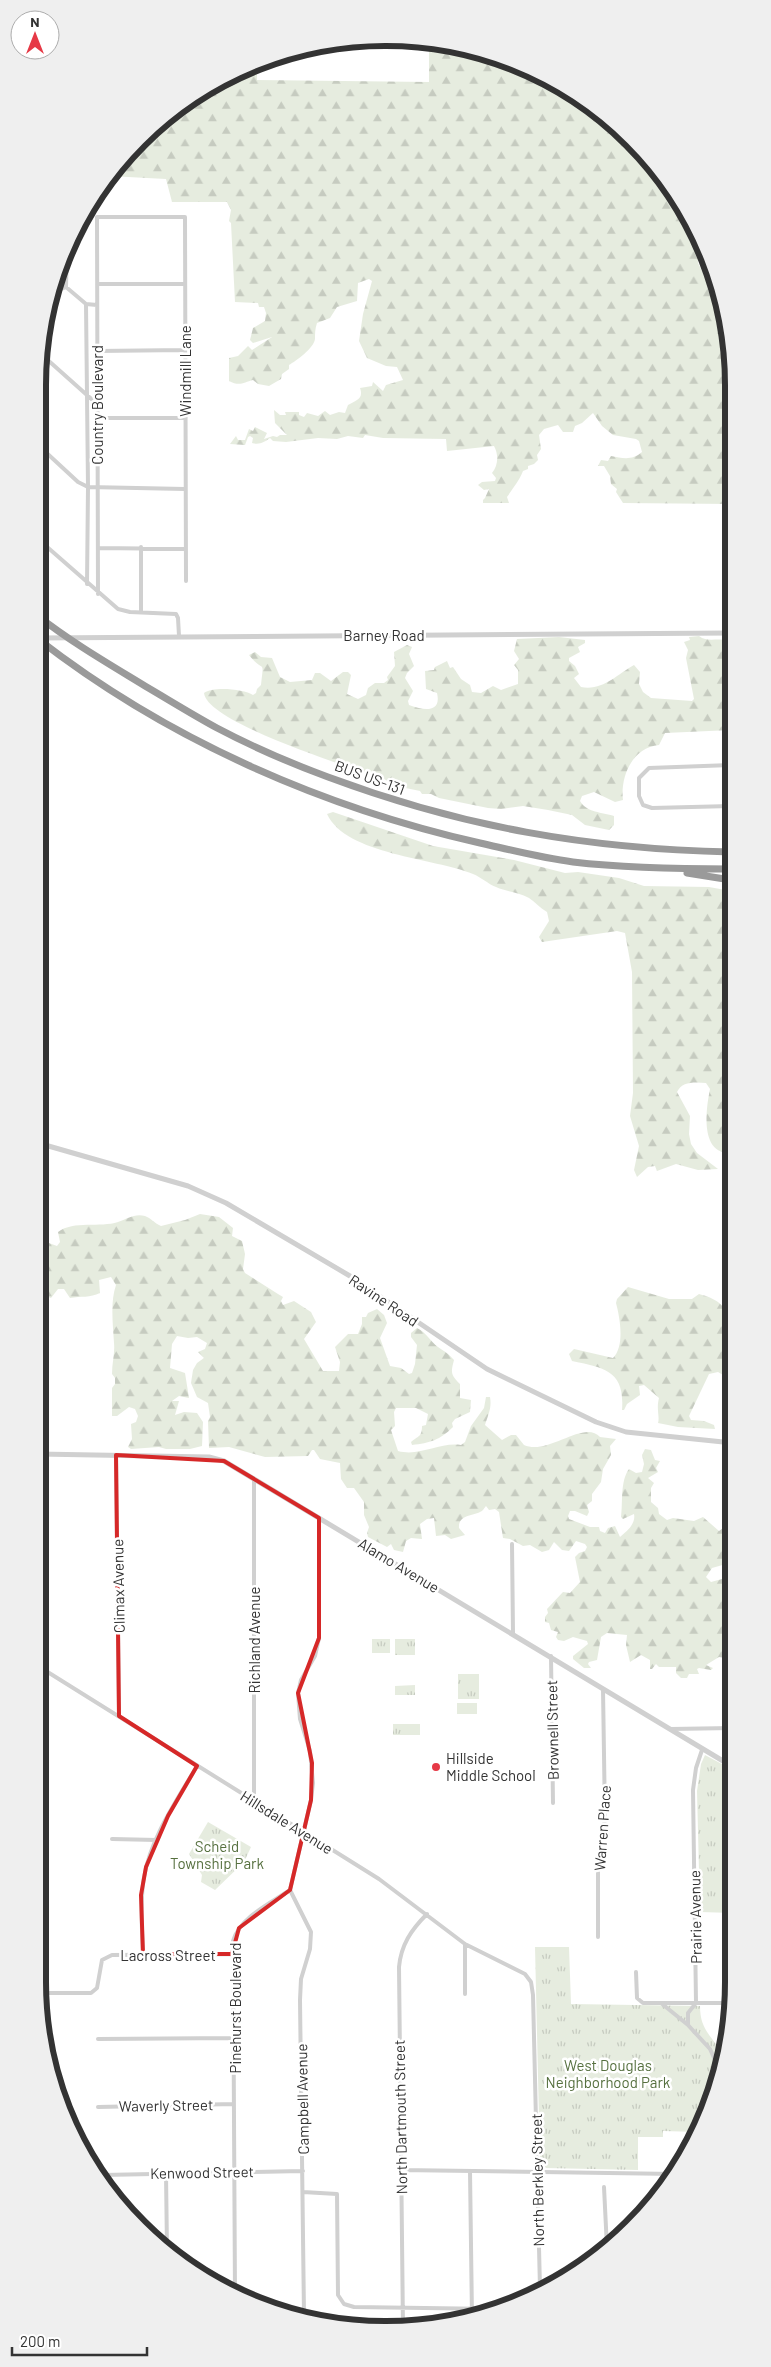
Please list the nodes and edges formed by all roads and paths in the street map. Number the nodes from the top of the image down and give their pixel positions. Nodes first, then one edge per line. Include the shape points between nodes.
1 (185, 218) joint
2 (66, 270) edge
3 (98, 284) junction
4 (186, 284) junction
5 (66, 287) junction
6 (60, 289) edge
7 (86, 304) junction
8 (97, 305) junction
9 (185, 350) junction
10 (97, 351) junction
11 (47, 360) edge
12 (87, 396) junction
13 (97, 404) junction
14 (96, 418) junction
15 (185, 418) junction
16 (46, 452) edge
17 (88, 488) junction
18 (98, 488) junction
19 (186, 489) junction
20 (46, 546) edge
21 (141, 547) junction
22 (98, 548) junction
23 (186, 549) junction
24 (186, 581) dead end
25 (87, 584) junction
26 (98, 594) junction
27 (141, 612) junction
28 (46, 621) edge
29 (725, 632) edge
30 (179, 636) junction
31 (46, 638) edge
32 (46, 644) edge
33 (725, 765) edge
34 (725, 806) edge
35 (725, 852) edge
36 (662, 869) junction
37 (725, 869) edge
38 (725, 879) edge
39 (46, 1145) edge
40 (725, 1443) edge
41 (46, 1454) edge
42 (116, 1456) junction
43 (254, 1478) junction
44 (319, 1518) junction
45 (512, 1544) dead end
46 (513, 1633) junction
47 (551, 1656) junction
48 (46, 1671) edge
49 (604, 1689) junction
50 (119, 1716) junction
51 (725, 1728) edge
52 (670, 1729) junction
53 (702, 1750) junction
54 (725, 1763) edge
55 (198, 1766) junction
56 (254, 1801) junction
57 (553, 1803) dead end
58 (304, 1832) junction
59 (112, 1839) dead end
60 (156, 1840) junction
61 (290, 1890) junction
62 (427, 1914) junction
63 (598, 1937) dead end
64 (464, 1944) junction
65 (142, 1954) junction
66 (232, 1954) junction
67 (636, 1972) dead end
68 (530, 1982) joint
69 (47, 1993) edge
70 (465, 1994) dead end
71 (661, 2003) junction
72 (696, 2003) junction
73 (724, 2003) edge
74 (688, 2025) junction
75 (234, 2038) junction
76 (98, 2039) dead end
77 (715, 2060) edge
78 (234, 2104) junction
79 (98, 2107) dead end
80 (400, 2170) junction
81 (234, 2171) junction
82 (470, 2171) junction
83 (538, 2171) junction
84 (303, 2172) junction
85 (166, 2173) junction
86 (665, 2174) edge
87 (107, 2175) edge
88 (604, 2187) dead end
89 (303, 2192) junction
90 (607, 2239) edge
91 (167, 2241) edge
92 (540, 2284) edge
93 (235, 2286) edge
94 (403, 2308) junction
95 (472, 2309) joint
96 (304, 2310) edge
97 (404, 2320) edge

1 - 3 street, Country Boulevard via 97,217
1 - 4 street, Windmill Lane
2 - 5 street
3 - 4 street
3 - 8 street, Country Boulevard
4 - 9 street, Windmill Lane
5 - 6 street
5 - 7 street
7 - 8 street
7 - 12 street, Country Boulevard
8 - 10 street, Country Boulevard
9 - 10 street
9 - 15 street, Windmill Lane
10 - 13 street, Country Boulevard
11 - 12 street
12 - 13 street
12 - 17 street, Country Boulevard
13 - 14 street, Country Boulevard
14 - 15 street
14 - 18 street, Country Boulevard
15 - 19 street, Windmill Lane
16 - 17 street
17 - 18 street
17 - 25 street, Country Boulevard
18 - 19 street
18 - 22 street, Country Boulevard
19 - 23 street, Windmill Lane
20 - 25 street
21 - 22 street
21 - 23 street
21 - 27 street
22 - 26 street, Country Boulevard
23 - 24 street, Windmill Lane
25 - 26 street
26 - 27 street via 118,609
27 - 30 street via 176,614
28 - 35 highway, BUS US-131 via 111,666 218,728 305,768 415,808 572,841 668,851
29 - 30 street, Barney Road
30 - 31 street, Barney Road
32 - 36 highway via 103,686 209,746 357,809 410,826 518,852 572,862
33 - 34 street via 649,768 640,778 639,796 643,805 652,808
36 - 37 highway
36 - 38 highway
39 - 40 street, Ravine Road via 188,1186 226,1203 350,1276 486,1368 596,1422 626,1432
41 - 42 street, Alamo Avenue
42 - 43 street, Alamo Avenue via 217,1458
42 - 50 street, Climax Avenue
43 - 44 street, Alamo Avenue
43 - 56 street, Richland Avenue
44 - 46 street, Alamo Avenue
44 - 58 street via 319,1638 315,1656 301,1680 298,1693 299,1713 312,1771 311,1800
45 - 46 street
46 - 47 street, Alamo Avenue
47 - 49 street, Alamo Avenue
47 - 57 street, Brownell Street
48 - 50 street, Hillsdale Avenue
49 - 52 street, Alamo Avenue
49 - 63 street, Warren Place via 605,1819 598,1866
50 - 55 street, Hillsdale Avenue
51 - 52 street
52 - 53 street, Alamo Avenue
53 - 54 street, Alamo Avenue
53 - 72 street, Prairie Avenue via 693,1790
55 - 56 street, Hillsdale Avenue
55 - 60 street
56 - 58 street, Hillsdale Avenue
58 - 61 street
58 - 62 street, Hillsdale Avenue via 396,1890
59 - 60 street
60 - 65 street via 146,1867 142,1895
61 - 66 street, Pinehurst Boulevard via 239,1928
61 - 84 street, Campbell Avenue via 308,1923 312,1942 301,1979 300,2000
62 - 64 street, Hillsdale Avenue
62 - 80 street, North Dartmouth Street via 405,1942 399,1961
64 - 68 street, Hillsdale Avenue via 520,1970
64 - 70 street
65 - 66 street, Lacross Street
65 - 69 street, Lacross Street via 104,1958 97,1988 91,1993
66 - 75 street, Pinehurst Boulevard
67 - 71 street via 639,2001
68 - 83 street, North Berkley Street
71 - 72 street
71 - 74 street
72 - 73 street
72 - 74 street, Prairie Avenue via 688,2013
74 - 77 street via 710,2049
75 - 76 street
75 - 78 street, Pinehurst Boulevard
78 - 79 street, Waverly Street
78 - 81 street, Pinehurst Boulevard
80 - 82 street
80 - 94 street, North Dartmouth Street
81 - 84 street, Kenwood Street
81 - 85 street, Kenwood Street
81 - 93 street, Pinehurst Boulevard
82 - 83 street
82 - 95 street
83 - 86 street
83 - 92 street, North Berkley Street
84 - 89 street, Campbell Avenue
85 - 87 street, Kenwood Street
85 - 91 street
88 - 90 street
89 - 94 street via 337,2194 338,2295 341,2302 354,2307
89 - 96 street, Campbell Avenue
94 - 95 street
94 - 97 street, North Dartmouth Street

